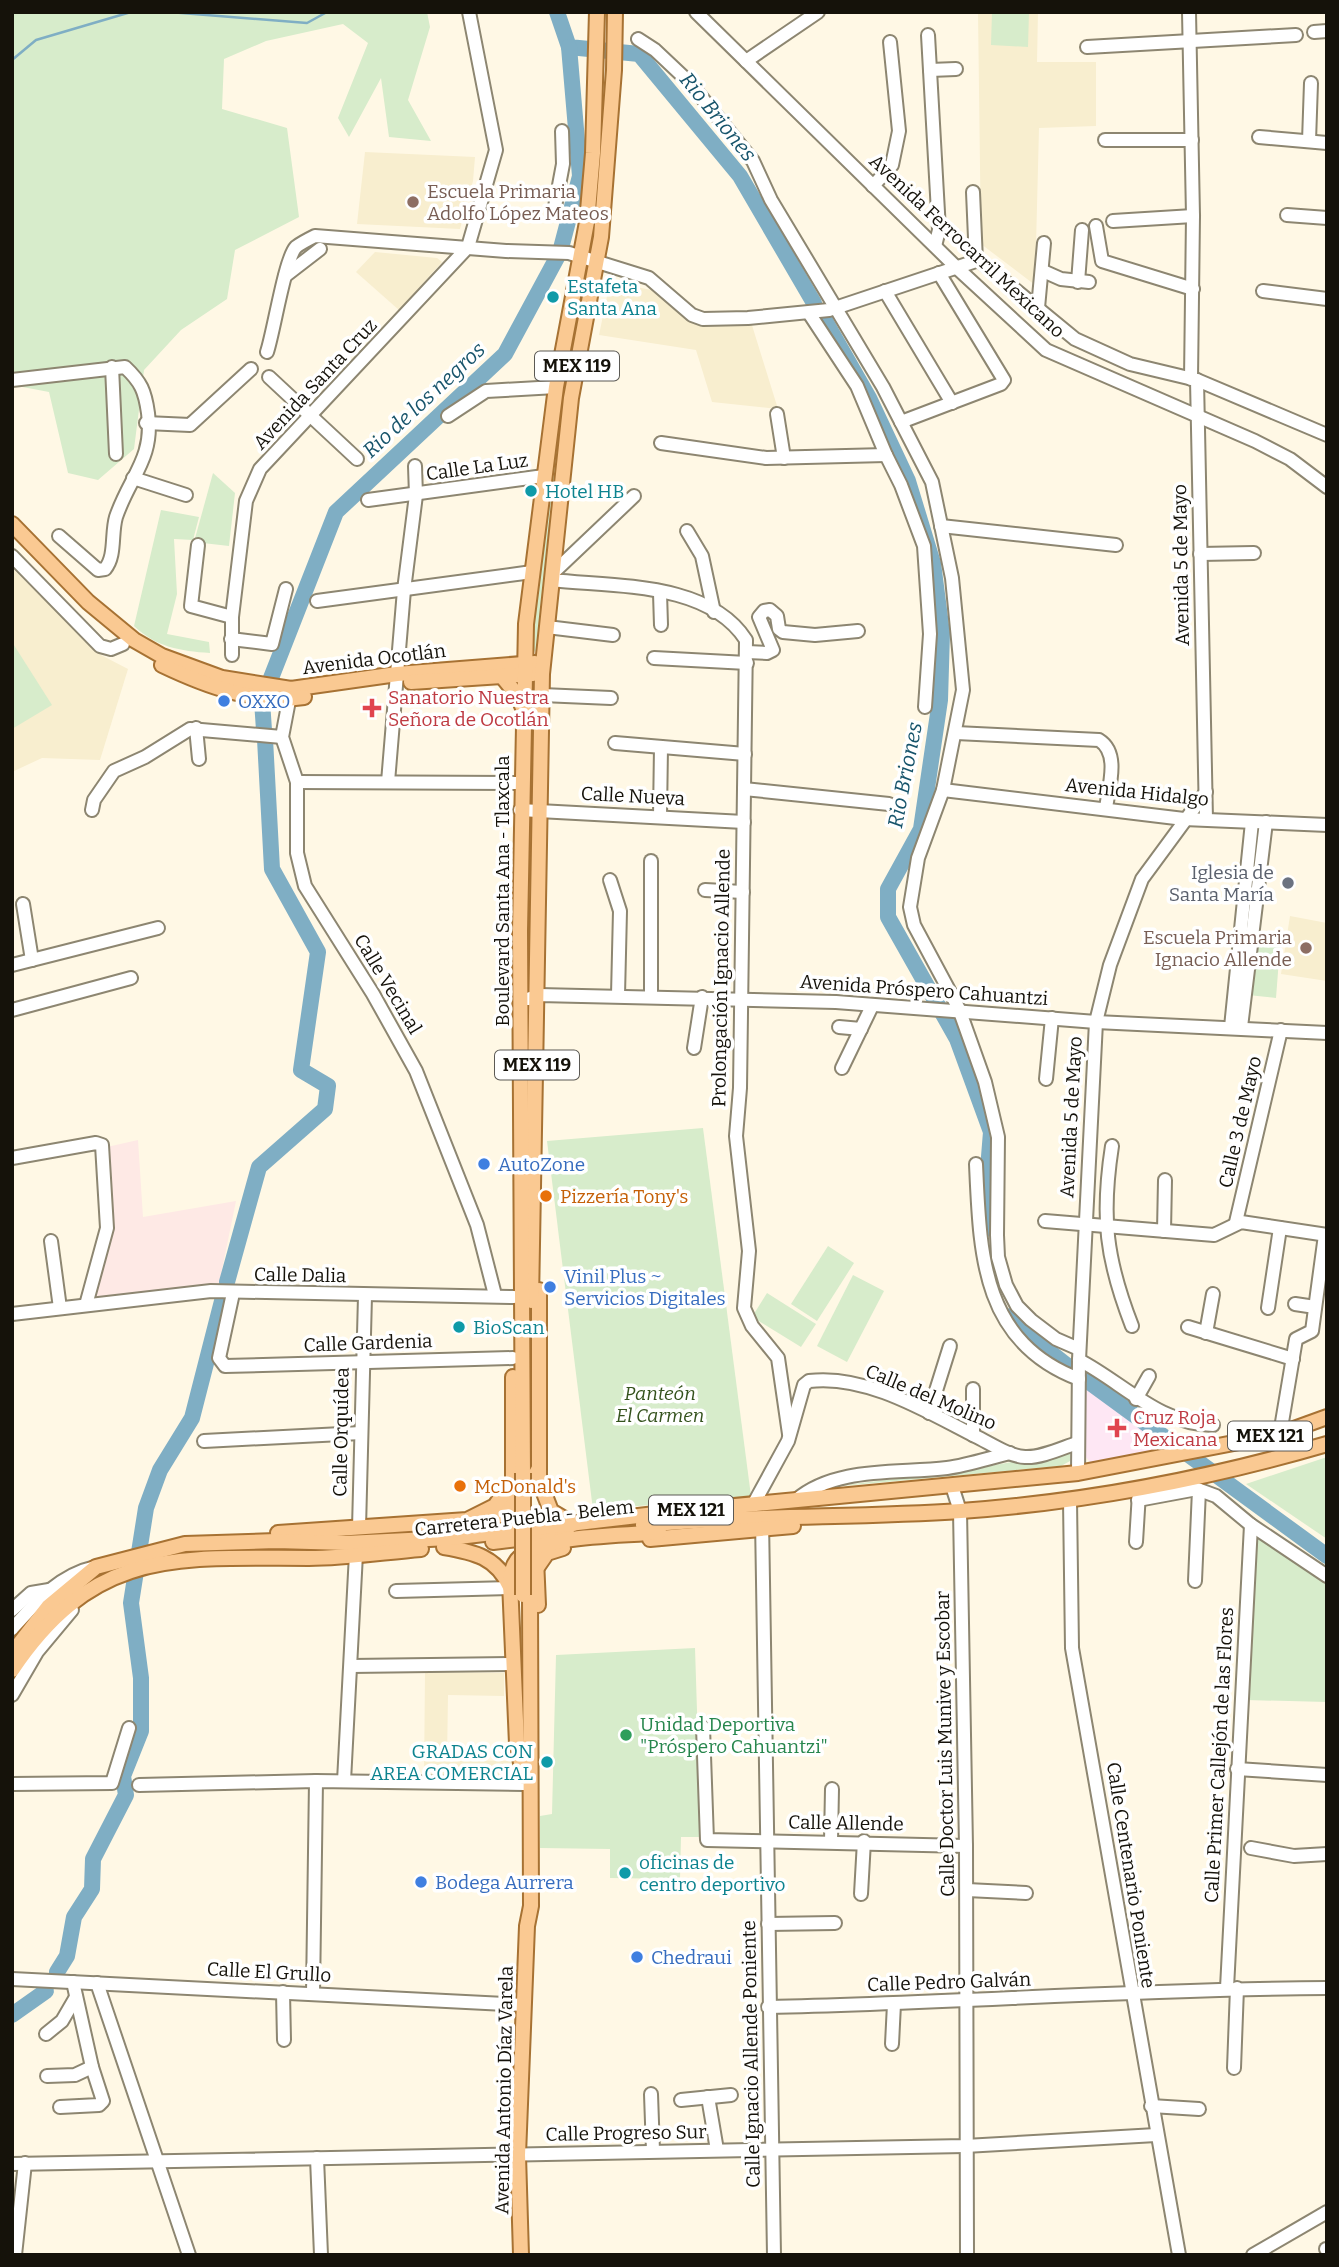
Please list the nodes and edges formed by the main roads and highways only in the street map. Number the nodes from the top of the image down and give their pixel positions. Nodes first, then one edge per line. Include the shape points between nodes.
1 (598, 19) edge
2 (615, 19) edge
3 (595, 118) junction
4 (611, 118) junction
5 (593, 153) junction
6 (609, 154) junction
7 (554, 405) junction
8 (568, 438) junction
9 (12, 524) edge
10 (12, 538) edge
11 (526, 624) junction
12 (501, 669) junction
13 (526, 669) junction
14 (543, 669) junction
15 (254, 689) junction
16 (523, 709) junction
17 (520, 886) junction
18 (540, 886) junction
19 (527, 1244) junction
20 (1327, 1417) edge
21 (1327, 1444) edge
22 (526, 1474) junction
23 (991, 1483) junction
24 (946, 1487) junction
25 (860, 1496) junction
26 (513, 1504) junction
27 (991, 1508) junction
28 (940, 1512) junction
29 (759, 1517) junction
30 (573, 1524) junction
31 (531, 1540) junction
32 (227, 1541) junction
33 (312, 1542) junction
34 (444, 1547) junction
35 (159, 1556) junction
36 (239, 1557) junction
37 (538, 1566) junction
38 (108, 1574) junction
39 (523, 1588) junction
40 (12, 1653) edge
41 (12, 1670) edge
42 (524, 1780) junction
43 (527, 1926) junction
44 (521, 2255) edge

1 - 3 main road, Boulevard Santa Ana - Tlaxcala / MEX 119
2 - 4 main road, Boulevard Santa Ana - Tlaxcala / MEX 119
3 - 4 main road
3 - 5 main road, Boulevard Santa Ana - Tlaxcala / MEX 119
4 - 6 main road, Boulevard Santa Ana - Tlaxcala / MEX 119
5 - 6 main road
5 - 7 main road, Boulevard Santa Ana - Tlaxcala / MEX 119
6 - 8 main road, Boulevard Santa Ana - Tlaxcala / MEX 119 via 601,237
7 - 8 main road via 557,436 562,441
7 - 11 main road, Boulevard Santa Ana - Tlaxcala / MEX 119
8 - 14 main road, Boulevard Santa Ana - Tlaxcala / MEX 119
9 - 15 main road, Avenida Ocotlán via 88,602 134,640 162,656
10 - 15 main road, Avenida Ocotlán via 123,644 224,691
11 - 12 main road via 517,650
11 - 13 main road, Boulevard Santa Ana - Tlaxcala / MEX 119
12 - 13 main road, Avenida Ocotlán
12 - 15 main road, Avenida Ocotlán via 291,694
12 - 16 main road
13 - 14 main road, Avenida Ocotlán
13 - 16 main road, Boulevard Santa Ana - Tlaxcala / MEX 119
14 - 18 main road, Boulevard Santa Ana - Tlaxcala / MEX 119
16 - 17 main road, Boulevard Santa Ana - Tlaxcala / MEX 119
17 - 18 main road
17 - 19 main road, Boulevard Santa Ana - Tlaxcala / MEX 119
18 - 19 main road, Boulevard Santa Ana - Tlaxcala / MEX 119
19 - 22 main road, Boulevard Santa Ana - Tlaxcala
19 - 22 main road via 514,1268 513,1358
20 - 23 main road, Carretera Puebla - Belem / MEX 121 via 1280,1434 1178,1456
21 - 27 main road, Carretera Puebla - Belem / MEX 121 via 1228,1471 1198,1484
22 - 26 main road
22 - 26 main road
22 - 30 main road via 547,1506
22 - 32 main road via 475,1518
22 - 39 main road, Boulevard Santa Ana - Tlaxcala, bridge
23 - 24 main road, Carretera Puebla - Belem / MEX 121
23 - 27 main road via 979,1495
24 - 25 main road, Carretera Puebla - Belem / MEX 121
24 - 28 main road via 948,1500
25 - 29 main road
25 - 29 main road, Carretera Puebla - Belem / MEX 121 via 796,1500
26 - 31 main road
26 - 33 main road via 475,1526
27 - 28 main road, Carretera Puebla - Belem / MEX 121
28 - 29 main road, Carretera Puebla - Belem / MEX 121
29 - 30 main road, Carretera Puebla - Belem / MEX 121
29 - 31 main road via 707,1528
30 - 31 main road, Carretera Puebla - Belem / MEX 121
31 - 33 main road, Carretera Puebla - Belem / MEX 121
31 - 34 main road, Carretera Puebla - Belem / MEX 121
31 - 37 main road
31 - 37 main road via 544,1556
31 - 39 main road via 515,1563
32 - 33 main road, Carretera Puebla - Belem / MEX 121
32 - 35 main road, Carretera Puebla - Belem / MEX 121
33 - 36 main road
34 - 36 main road, Carretera Puebla - Belem / MEX 121 via 313,1558
34 - 39 main road via 488,1559
35 - 36 main road, Carretera Puebla - Belem / MEX 121
35 - 38 main road, Carretera Puebla - Belem / MEX 121
37 - 39 main road
38 - 40 main road, Carretera Puebla - Belem / MEX 121 via 96,1567 48,1607
38 - 41 main road, Carretera Puebla - Belem / MEX 121 via 45,1627
39 - 42 main road, Avenida Antonio Díaz Varela
39 - 42 main road via 514,1664 517,1744
39 - 43 main road, Avenida Antonio Díaz Varela via 531,1739 531,1906
42 - 43 main road, Avenida Antonio Díaz Varela via 522,1862
43 - 44 main road, Avenida Antonio Díaz Varela via 518,2155

